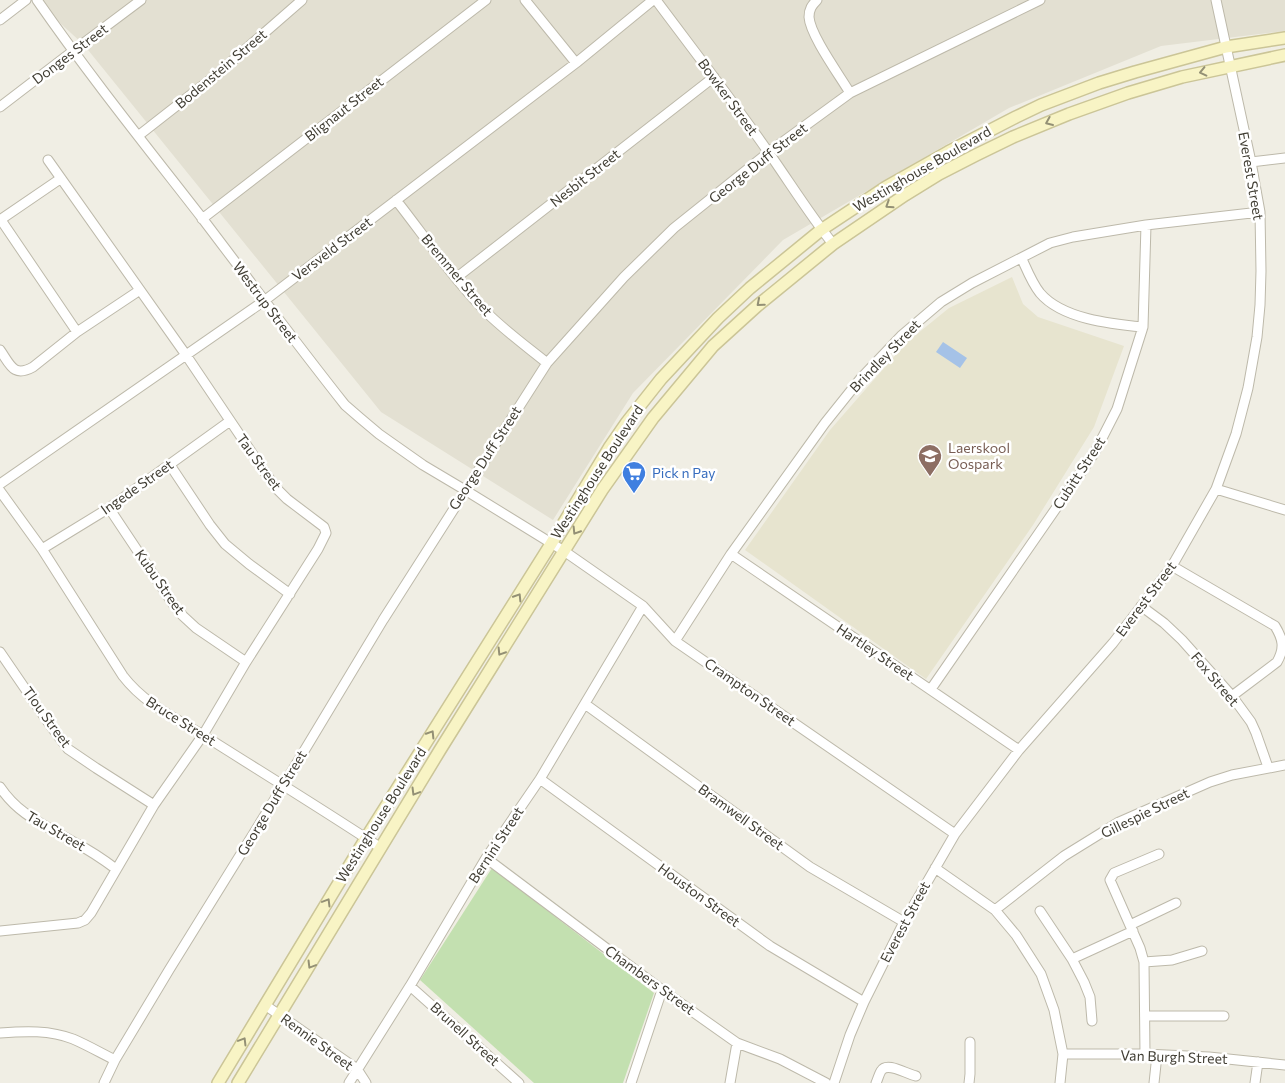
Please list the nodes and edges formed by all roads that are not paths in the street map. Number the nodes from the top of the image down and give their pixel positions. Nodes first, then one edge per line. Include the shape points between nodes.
1 (26, 0) edge
2 (37, 0) edge
3 (141, 0) edge
4 (302, 0) edge
5 (486, 0) edge
6 (525, 0) edge
7 (654, 0) edge
8 (818, 0) edge
9 (1040, 0) edge
10 (1216, 0) edge
11 (0, 20) edge
12 (1285, 38) edge
13 (1226, 47) junction
14 (72, 51) junction
15 (1285, 55) edge
16 (576, 63) junction
17 (1230, 66) junction
18 (714, 77) junction
19 (850, 93) junction
20 (0, 107) edge
21 (138, 136) junction
22 (769, 152) junction
23 (1285, 158) edge
24 (48, 160) dead end
25 (1250, 162) junction
26 (60, 179) junction
27 (396, 200) junction
28 (1260, 212) junction
29 (202, 218) junction
30 (0, 220) edge
31 (1146, 225) junction
32 (821, 230) junction
33 (833, 244) junction
34 (1022, 258) junction
35 (456, 278) junction
36 (140, 290) junction
37 (264, 301) junction
38 (1143, 327) junction
39 (77, 332) junction
40 (0, 350) edge
41 (186, 355) junction
42 (547, 362) junction
43 (230, 421) junction
44 (170, 465) junction
45 (0, 484) edge
46 (1216, 489) junction
47 (465, 490) junction
48 (0, 491) edge
49 (109, 508) junction
50 (1285, 510) edge
51 (551, 544) junction
52 (42, 549) junction
53 (564, 551) junction
54 (731, 554) junction
55 (1172, 566) junction
56 (290, 594) junction
57 (643, 606) junction
58 (1141, 606) junction
59 (675, 641) junction
60 (0, 652) edge
61 (246, 662) junction
62 (930, 689) junction
63 (1232, 696) junction
64 (585, 704) junction
65 (203, 735) junction
66 (1020, 750) junction
67 (1285, 765) edge
68 (1268, 767) junction
69 (540, 779) junction
70 (283, 786) junction
71 (0, 787) edge
72 (154, 805) junction
73 (955, 834) junction
74 (366, 838) junction
75 (381, 848) junction
76 (1159, 854) dead end
77 (486, 858) junction
78 (935, 868) junction
79 (116, 869) junction
80 (1176, 903) dead end
81 (994, 910) junction
82 (1040, 910) dead end
83 (904, 922) junction
84 (1131, 928) junction
85 (0, 931) edge
86 (1202, 951) dead end
87 (1072, 959) junction
88 (1144, 962) junction
89 (410, 986) junction
90 (662, 990) junction
91 (864, 1002) junction
92 (265, 1005) junction
93 (280, 1015) junction
94 (1145, 1016) junction
95 (1224, 1016) dead end
96 (1092, 1021) dead end
97 (0, 1033) edge
98 (970, 1042) dead end
99 (737, 1043) junction
100 (1063, 1054) junction
101 (1145, 1054) junction
102 (1157, 1055) junction
103 (115, 1060) junction
104 (1258, 1062) junction
105 (1285, 1065) edge
106 (357, 1069) junction
107 (916, 1076) dead end
108 (104, 1083) edge
109 (218, 1083) edge
110 (238, 1083) edge
111 (349, 1083) edge
112 (366, 1083) edge
113 (519, 1083) edge
114 (631, 1083) edge
115 (730, 1083) edge
116 (826, 1083) edge
117 (834, 1083) edge
118 (876, 1083) edge
119 (969, 1083) edge
120 (1060, 1083) edge
121 (1154, 1083) edge
122 (1255, 1083) edge

1 - 11 street
2 - 14 street, Westrup Street
3 - 14 street, Donges Street
4 - 21 street, Bodenstein Street via 216,76
5 - 29 street, Blignaut Street
6 - 16 street
7 - 16 street, Versveld Street
7 - 18 street, Bowker Street
8 - 19 street via 812,5 810,24
9 - 19 street, George Duff Street
10 - 13 street, Everest Street
12 - 13 street, Westinghouse Boulevard
13 - 17 street, Everest Street
13 - 32 street, Westinghouse Boulevard via 1134,72 1040,105 886,187
14 - 20 street, Donges Street
14 - 21 street, Westrup Street
15 - 17 street, Westinghouse Boulevard
16 - 27 street, Versveld Street
17 - 25 street, Everest Street
17 -> 33 street, Westinghouse Boulevard via 1128,92 1013,137 939,174
18 - 22 street, Bowker Street
18 - 35 street, Nesbit Street
19 - 22 street, George Duff Street
21 - 29 street, Westrup Street
22 - 32 street, Bowker Street
22 - 42 street, George Duff Street via 674,228 624,277
23 - 25 street
24 - 26 street, Tau Street
25 - 28 street, Everest Street
26 - 30 street
26 - 36 street, Tau Street
27 - 35 street, Bremmer Street
27 - 37 street, Versveld Street
28 - 31 street, Brindley Street
28 - 46 street, Everest Street via 1260,304 1248,388
29 - 37 street, Westrup Street
30 - 39 street
31 - 34 street, Brindley Street via 1050,243
31 - 38 street, Cubitt Street
32 - 33 street, Bowker Street
32 - 51 street, Westinghouse Boulevard via 750,288 661,379 613,443
33 -> 53 street, Westinghouse Boulevard via 757,306 704,356 632,446
34 - 38 street via 1039,291 1058,307 1102,322
34 - 54 street, Brindley Street via 941,302 901,336 824,423
35 - 42 street, Bremmer Street via 505,330
36 - 39 street
36 - 41 street, Tau Street
37 - 41 street, Versveld Street
37 - 47 street, Westrup Street via 345,405 423,465
38 - 62 street, Cubitt Street via 1117,409 1095,452
39 - 40 street via 26,371 14,369
41 - 43 street, Tau Street
41 - 45 street, Versveld Street
42 - 47 street, George Duff Street
43 - 44 street, Ingede Street
43 - 56 street, Tau Street via 277,489 326,530 321,544
44 - 49 street, Ingede Street
44 - 56 street via 225,544
46 - 50 street
46 - 55 street, Everest Street
47 - 51 street, Westrup Street
47 - 70 street, George Duff Street
48 - 52 street, Bruce Street
49 - 52 street, Ingede Street
49 - 61 street, Kubu Street via 183,616
51 - 53 street, Crampton Street
74 -> 51 street, Westinghouse Boulevard
52 - 65 street, Bruce Street via 123,676 143,698
53 - 57 street, Crampton Street
53 -> 75 street, Westinghouse Boulevard
54 - 59 street, Brindley Street
54 - 62 street, Hartley Street
55 - 58 street, Everest Street
55 - 63 street via 1275,626 1280,634 1281,654 1277,662
56 - 61 street, Tau Street
57 - 59 street, Crampton Street
57 - 64 street, Bernini Street
58 - 63 street, Fox Street via 1182,640
58 - 66 street, Everest Street
59 - 73 street, Crampton Street
60 - 72 street, Tlou Street via 68,749
61 - 65 street, Tau Street
62 - 66 street, Hartley Street
63 - 68 street, Fox Street via 1251,722
64 - 69 street, Bernini Street
64 - 83 street, Bramwell Street via 810,867
65 - 70 street, Bruce Street
65 - 72 street, Tau Street
66 - 73 street, Everest Street
67 - 68 street, Gillespie Street
68 - 81 street, Gillespie Street via 1210,782 1120,822 1064,856
69 - 77 street, Bernini Street
69 - 91 street, Houston Street via 770,946
70 - 74 street, Bruce Street
70 - 103 street, George Duff Street
71 - 79 street, Tau Street via 22,812
72 - 79 street, Tau Street
73 - 78 street, Everest Street
74 - 75 street, Bruce Street
92 -> 74 street, Westinghouse Boulevard
75 -> 93 street, Westinghouse Boulevard
76 - 84 street via 1110,877
77 - 89 street, Bernini Street
77 - 90 street, Chambers Street
78 - 81 street
78 - 83 street, Everest Street
79 - 85 street, Tau Street via 85,920
80 - 84 street
81 - 100 street via 1041,974 1054,1010
82 - 87 street
83 - 91 street, Everest Street
84 - 87 street
84 - 88 street
86 - 88 street via 1172,960
87 - 96 street via 1090,997
88 - 94 street
89 - 106 street, Bernini Street
89 - 113 street, Brunell Street
90 - 99 street, Chambers Street
90 - 114 street
91 - 117 street, Everest Street
92 - 93 street, Rennie Street
109 -> 92 street, Westinghouse Boulevard
93 - 106 street, Rennie Street
93 - 110 street, Westinghouse Boulevard
94 - 95 street
94 - 101 street
97 - 103 street via 55,1034
98 - 119 street
99 - 115 street
99 - 116 street, Chambers Street via 780,1059
100 - 101 street, Van Burgh Street
100 - 120 street
101 - 102 street, Van Burgh Street
102 - 104 street, Van Burgh Street
102 - 121 street
103 - 108 street, George Duff Street
104 - 105 street, Van Burgh Street
104 - 122 street
106 - 111 street, Bernini Street
106 - 112 street, Rennie Street
107 - 118 street via 890,1066 882,1070

